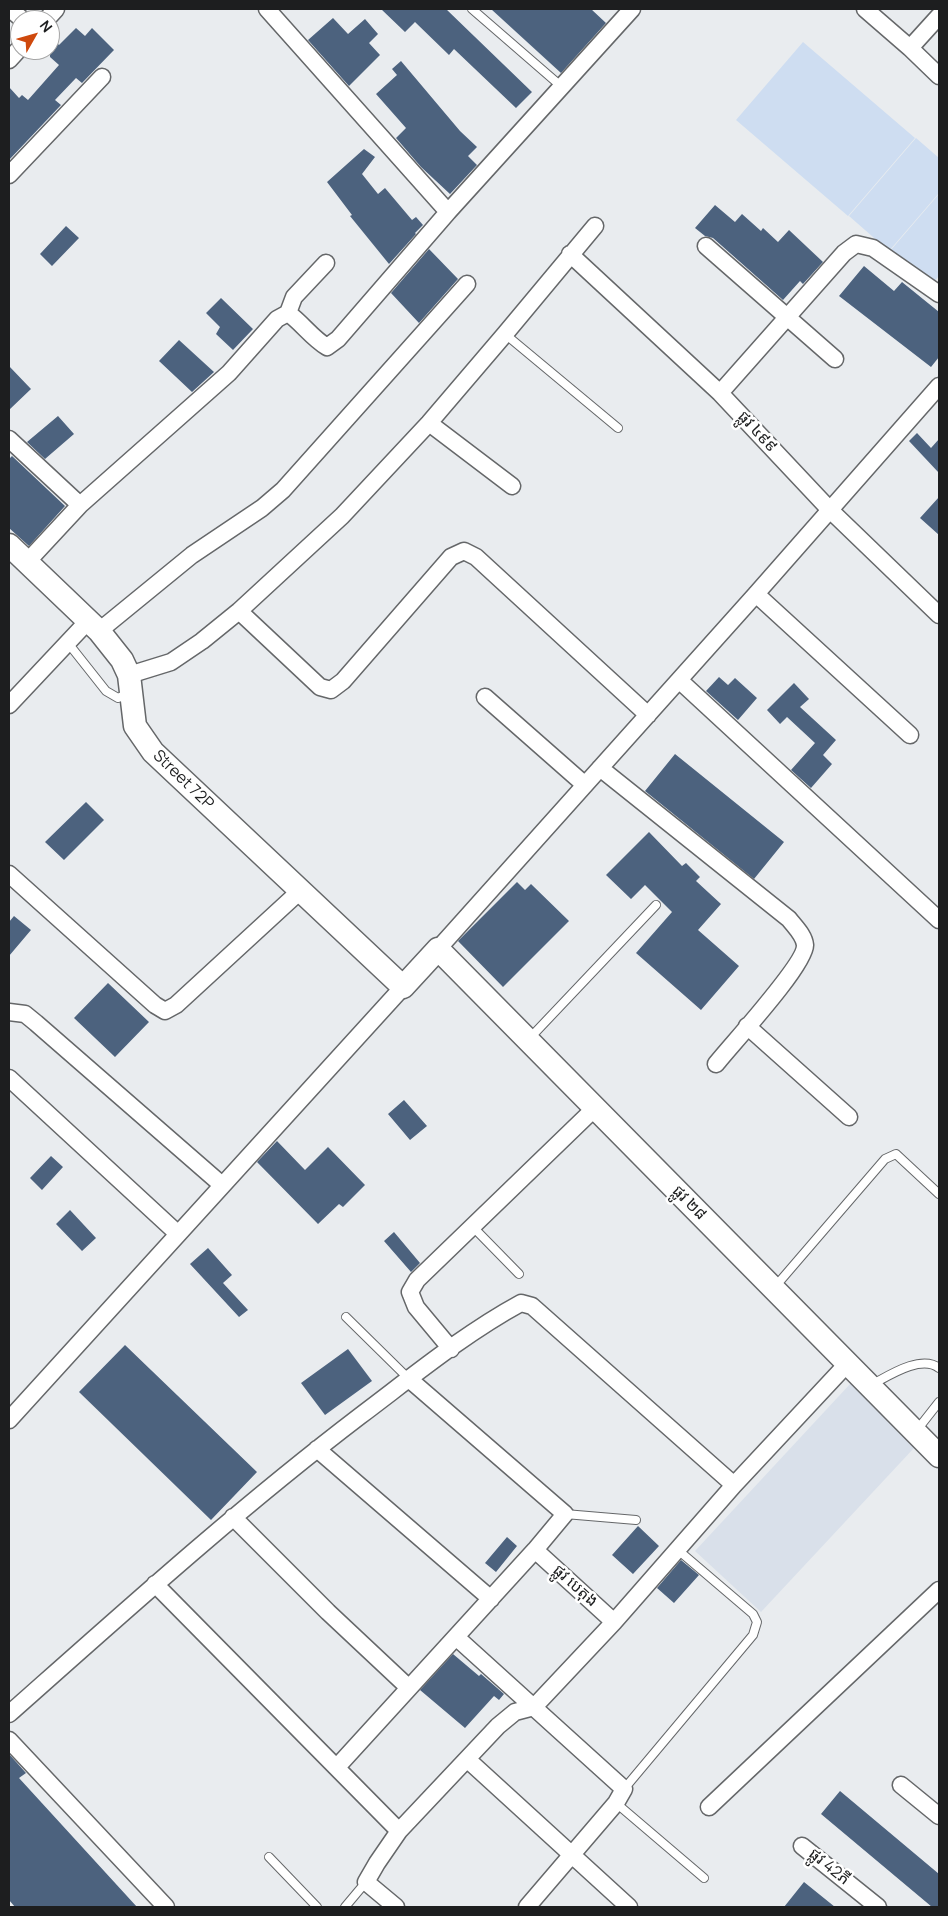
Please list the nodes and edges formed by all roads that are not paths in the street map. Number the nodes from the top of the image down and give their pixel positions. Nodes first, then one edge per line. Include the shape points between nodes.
1 (266, 9) edge
2 (472, 9) edge
3 (630, 9) edge
4 (865, 9) edge
5 (939, 16) edge
6 (910, 48) junction
7 (939, 76) edge
8 (102, 77) dead end
9 (562, 87) junction
10 (9, 175) edge
11 (448, 212) junction
12 (595, 226) dead end
13 (706, 246) dead end
14 (570, 254) junction
15 (326, 264) dead end
16 (468, 284) dead end
17 (939, 294) edge
18 (288, 313) junction
19 (787, 317) junction
20 (505, 334) junction
21 (835, 359) dead end
22 (939, 386) edge
23 (720, 393) junction
24 (428, 423) junction
25 (618, 428) dead end
26 (9, 438) edge
27 (512, 486) dead end
28 (80, 505) junction
29 (830, 510) junction
30 (9, 545) edge
31 (26, 562) junction
32 (756, 594) junction
33 (239, 610) junction
34 (939, 614) edge
35 (93, 626) junction
36 (67, 641) junction
37 (679, 680) junction
38 (130, 684) junction
39 (11, 697) edge
40 (485, 697) dead end
41 (648, 715) junction
42 (910, 735) dead end
43 (600, 768) junction
44 (585, 785) junction
45 (9, 874) edge
46 (300, 891) junction
47 (656, 906) dead end
48 (939, 920) edge
49 (438, 949) junction
50 (403, 987) junction
51 (9, 1012) edge
52 (747, 1026) junction
53 (528, 1040) junction
54 (716, 1064) dead end
55 (9, 1078) edge
56 (595, 1108) junction
57 (848, 1117) dead end
58 (222, 1185) junction
59 (939, 1194) edge
60 (472, 1226) junction
61 (177, 1233) junction
62 (519, 1274) dead end
63 (774, 1289) junction
64 (346, 1317) dead end
65 (451, 1349) junction
66 (847, 1364) junction
67 (939, 1368) edge
68 (409, 1379) junction
69 (869, 1386) junction
70 (939, 1402) edge
71 (9, 1420) edge
72 (916, 1433) junction
73 (317, 1449) junction
74 (939, 1456) edge
75 (734, 1485) junction
76 (565, 1514) junction
77 (233, 1517) junction
78 (636, 1520) dead end
79 (536, 1550) junction
80 (678, 1550) junction
81 (155, 1584) junction
82 (939, 1590) edge
83 (491, 1599) junction
84 (614, 1622) junction
85 (456, 1637) junction
86 (409, 1688) junction
87 (534, 1707) junction
88 (9, 1714) edge
89 (9, 1740) edge
90 (468, 1760) junction
91 (337, 1767) junction
92 (901, 1785) dead end
93 (620, 1796) junction
94 (709, 1807) dead end
95 (939, 1816) edge
96 (399, 1831) junction
97 (802, 1846) dead end
98 (572, 1854) junction
99 (270, 1857) dead end
100 (704, 1878) dead end
101 (366, 1882) junction
102 (166, 1907) edge
103 (317, 1907) edge
104 (345, 1907) edge
105 (396, 1907) edge
106 (527, 1907) edge
107 (629, 1907) edge
108 (878, 1907) edge

1 - 11 street
2 - 9 lane
3 - 9 street
4 - 6 street
5 - 6 street
6 - 7 street
8 - 10 street
9 - 11 street
11 - 18 street via 338,340 327,347
12 - 14 street
13 - 19 street
14 - 20 street
14 - 23 street, ផ្លូវ ៤៩៩
15 - 18 street via 294,297
16 - 35 street via 282,490 262,508
17 - 19 street via 873,248 856,244 844,253
18 - 28 street via 277,318 229,374
19 - 21 street
19 - 23 street
20 - 24 street
20 - 25 lane
22 - 29 street
23 - 29 street, ផ្លូវ ៤៩៩
24 - 27 street
24 - 33 street via 342,516
26 - 28 street
28 - 31 street
29 - 32 street
29 - 34 street, ផ្លូវ ៤៩៩
30 - 31 street, Street 72P
31 - 35 street, Street 72P
32 - 37 street
32 - 42 street
33 - 38 street via 202,641
33 - 41 street via 320,687 330,690 343,681 451,557 464,551 476,557
35 - 36 street
35 - 38 street, Street 72P via 122,660
36 - 38 lane via 112,696 118,698
36 - 39 street
37 - 41 street
37 - 48 street
38 - 46 street, Street 72P via 135,726 153,752
40 - 44 street
41 - 43 street
43 - 44 street
43 - 52 street via 789,919 803,937 805,947 801,958
44 - 49 street
45 - 46 street via 165,1011
46 - 50 street, Street 72P
47 - 53 lane
49 - 50 street
49 - 53 street, ផ្លូវ ២៨
50 - 58 street
51 - 58 street via 25,1014
52 - 54 street
52 - 57 street
53 - 56 street, ផ្លូវ ២៨
55 - 61 street
56 - 60 street
56 - 63 street, ផ្លូវ ២៨
58 - 61 street
59 - 63 lane via 896,1154 885,1159
60 - 62 lane
60 - 65 street via 417,1280 410,1292 416,1307
61 - 71 street
63 - 66 street, ផ្លូវ ២៨
64 - 68 lane
65 - 68 street
65 - 75 street via 521,1303 532,1306
66 - 69 street, ផ្លូវ ២៨
66 - 75 street
67 - 69 lane via 936,1365 910,1364
68 - 73 street
68 - 76 street
69 - 72 street, ផ្លូវ ២៨
70 - 72 lane
72 - 74 street, ផ្លូវ ២៨
73 - 77 street
73 - 83 street
75 - 80 street
76 - 78 lane
76 - 79 street
77 - 81 street
77 - 86 street
79 - 83 street
79 - 84 street, ផ្លូវ បេតុង
80 - 84 street
80 - 93 lane via 753,1614 757,1622 753,1635
81 - 88 street
81 - 91 street
82 - 94 street
83 - 85 street
84 - 87 street
85 - 86 street
85 - 87 street
86 - 91 street
87 - 90 street via 515,1712
87 - 93 street
89 - 102 street
90 - 96 street
90 - 98 street
91 - 96 street
92 - 95 street
93 - 98 street
93 - 100 lane
96 - 101 street
97 - 108 street, ផ្លូវ 42ភី
98 - 106 street
98 - 107 street
99 - 103 lane
101 - 104 lane
101 - 105 street

